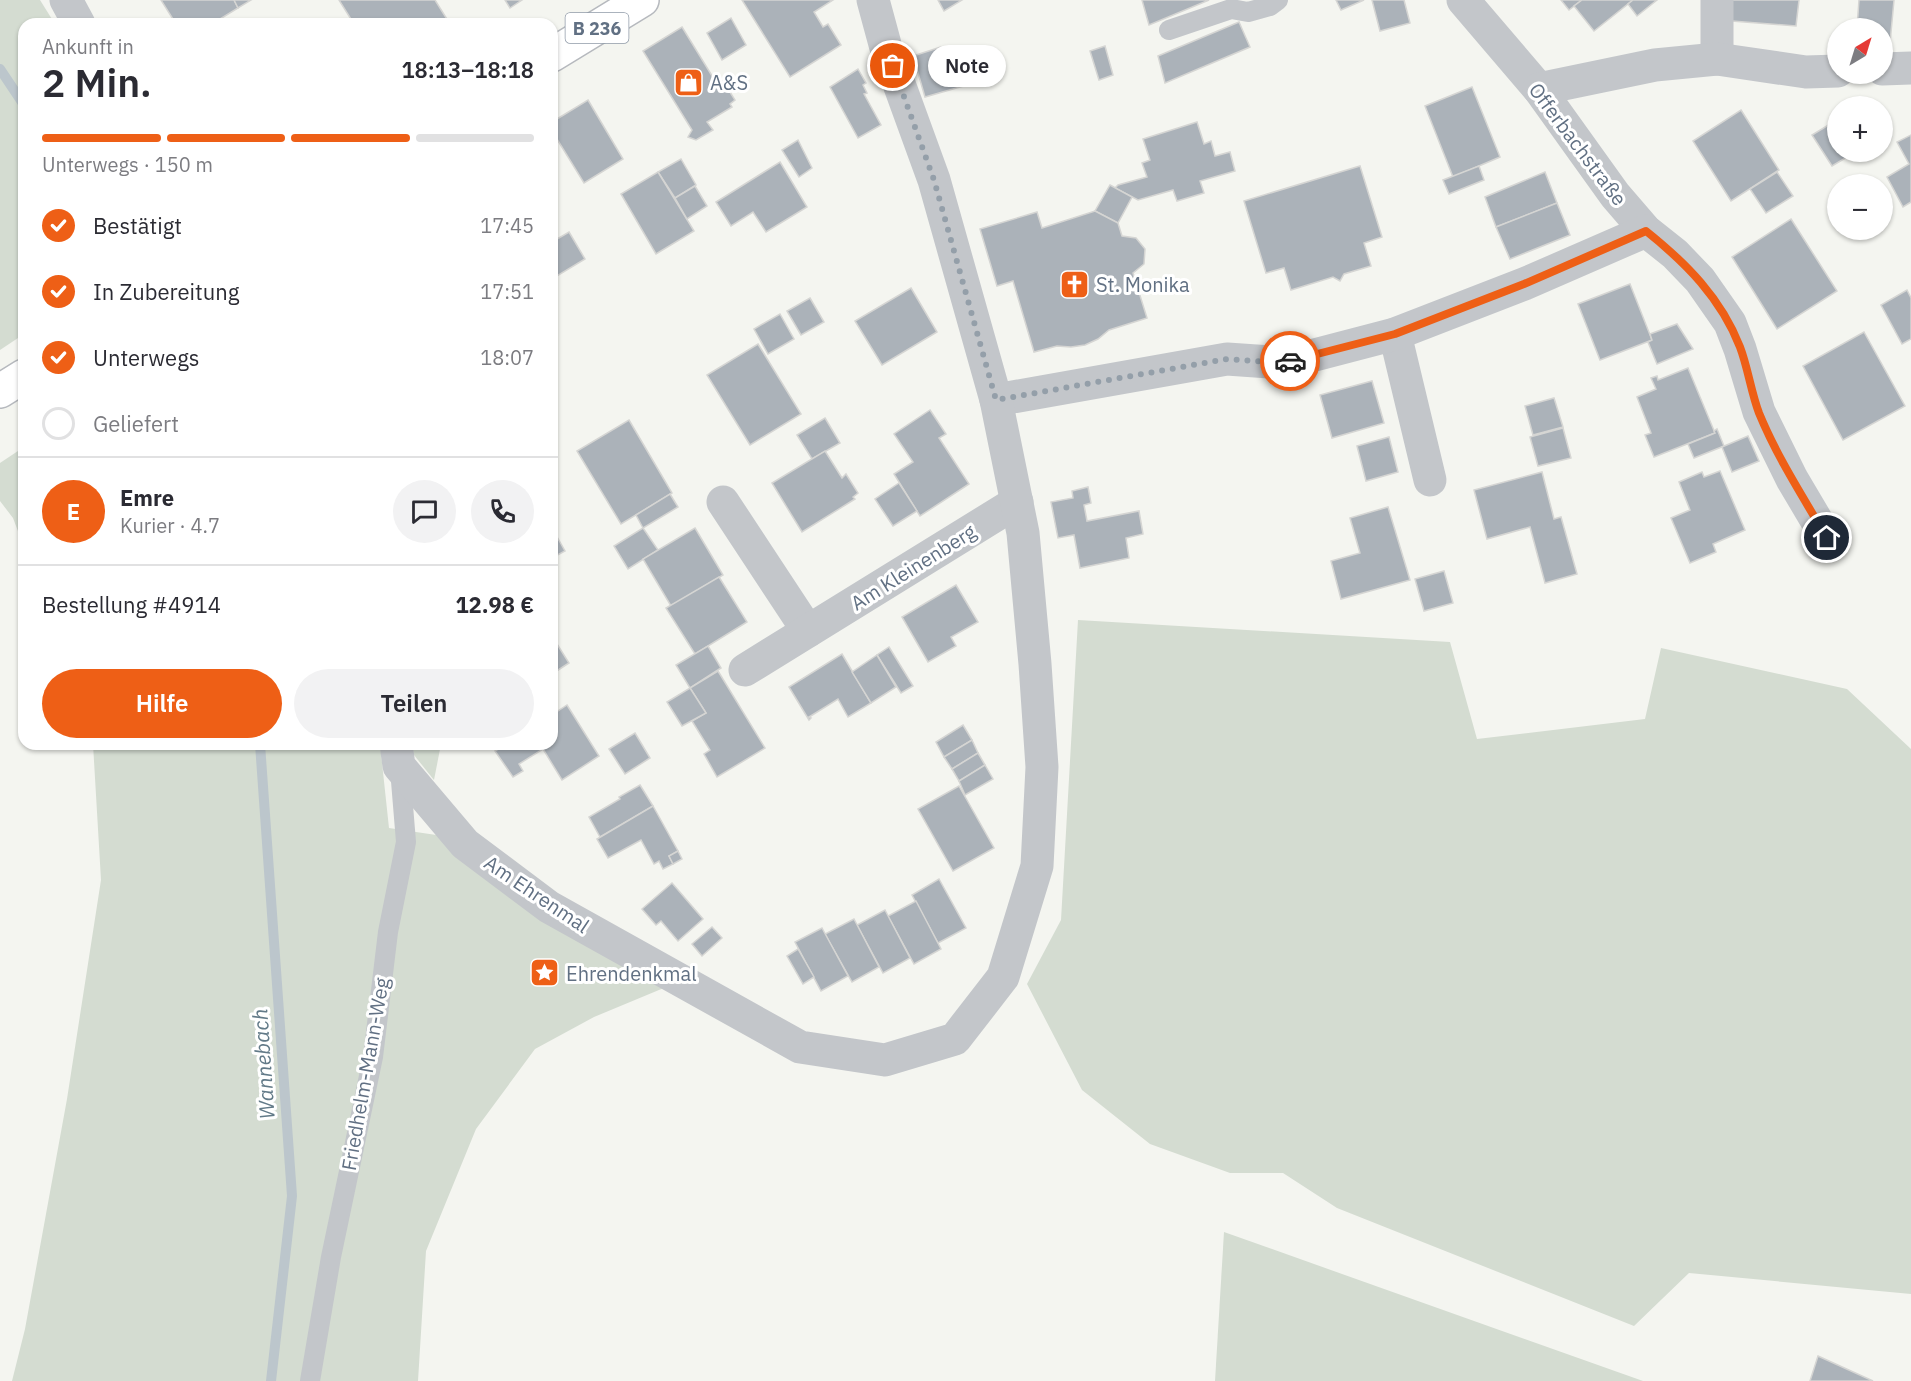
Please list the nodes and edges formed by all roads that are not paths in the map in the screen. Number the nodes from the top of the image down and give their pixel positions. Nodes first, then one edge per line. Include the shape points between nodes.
1 (66, 0) edge
2 (642, 0) edge
3 (873, 0) edge
4 (1278, 0) edge
5 (1463, 0) edge
6 (1717, 0) edge
7 (76, 18) edge
8 (1169, 30) dead end
9 (558, 51) edge
10 (1717, 59) junction
11 (1911, 68) edge
12 (1893, 69) edge
13 (1827, 71) edge
14 (1539, 89) junction
15 (1646, 231) junction
16 (1395, 334) junction
17 (18, 380) edge
18 (0, 391) edge
19 (996, 400) junction
20 (1430, 480) dead end
21 (723, 502) dead end
22 (1017, 502) junction
23 (1827, 538) dead end
24 (808, 631) junction
25 (745, 670) dead end
26 (398, 755) edge
27 (310, 1381) edge

1 - 7 street
2 - 9 main road, B 236
3 - 19 street via 886,48 934,180
4 - 8 lane via 1248,12 1231,9
5 - 14 street, Offerbachstraße
6 - 10 street
10 - 13 street
10 - 14 street via 1655,65
11 - 12 street
14 - 15 street, Offerbachstraße via 1614,195
15 - 16 street
15 - 23 street, Offerbachstraße via 1700,280 1730,323 1759,412
16 - 19 street via 1284,363 1227,359
16 - 20 street
17 - 18 main road
19 - 22 street
21 - 24 street
22 - 24 street, Am Kleinenberg
22 - 26 street, Am Ehrenmal via 1023,532 1042,767 1036,866 1003,977 955,1039 885,1060 800,1047 549,907 465,844
24 - 25 street, Am Kleinenberg
26 - 27 lane, Friedhelm-Mann-Weg via 406,842 388,932 373,1057 331,1257

